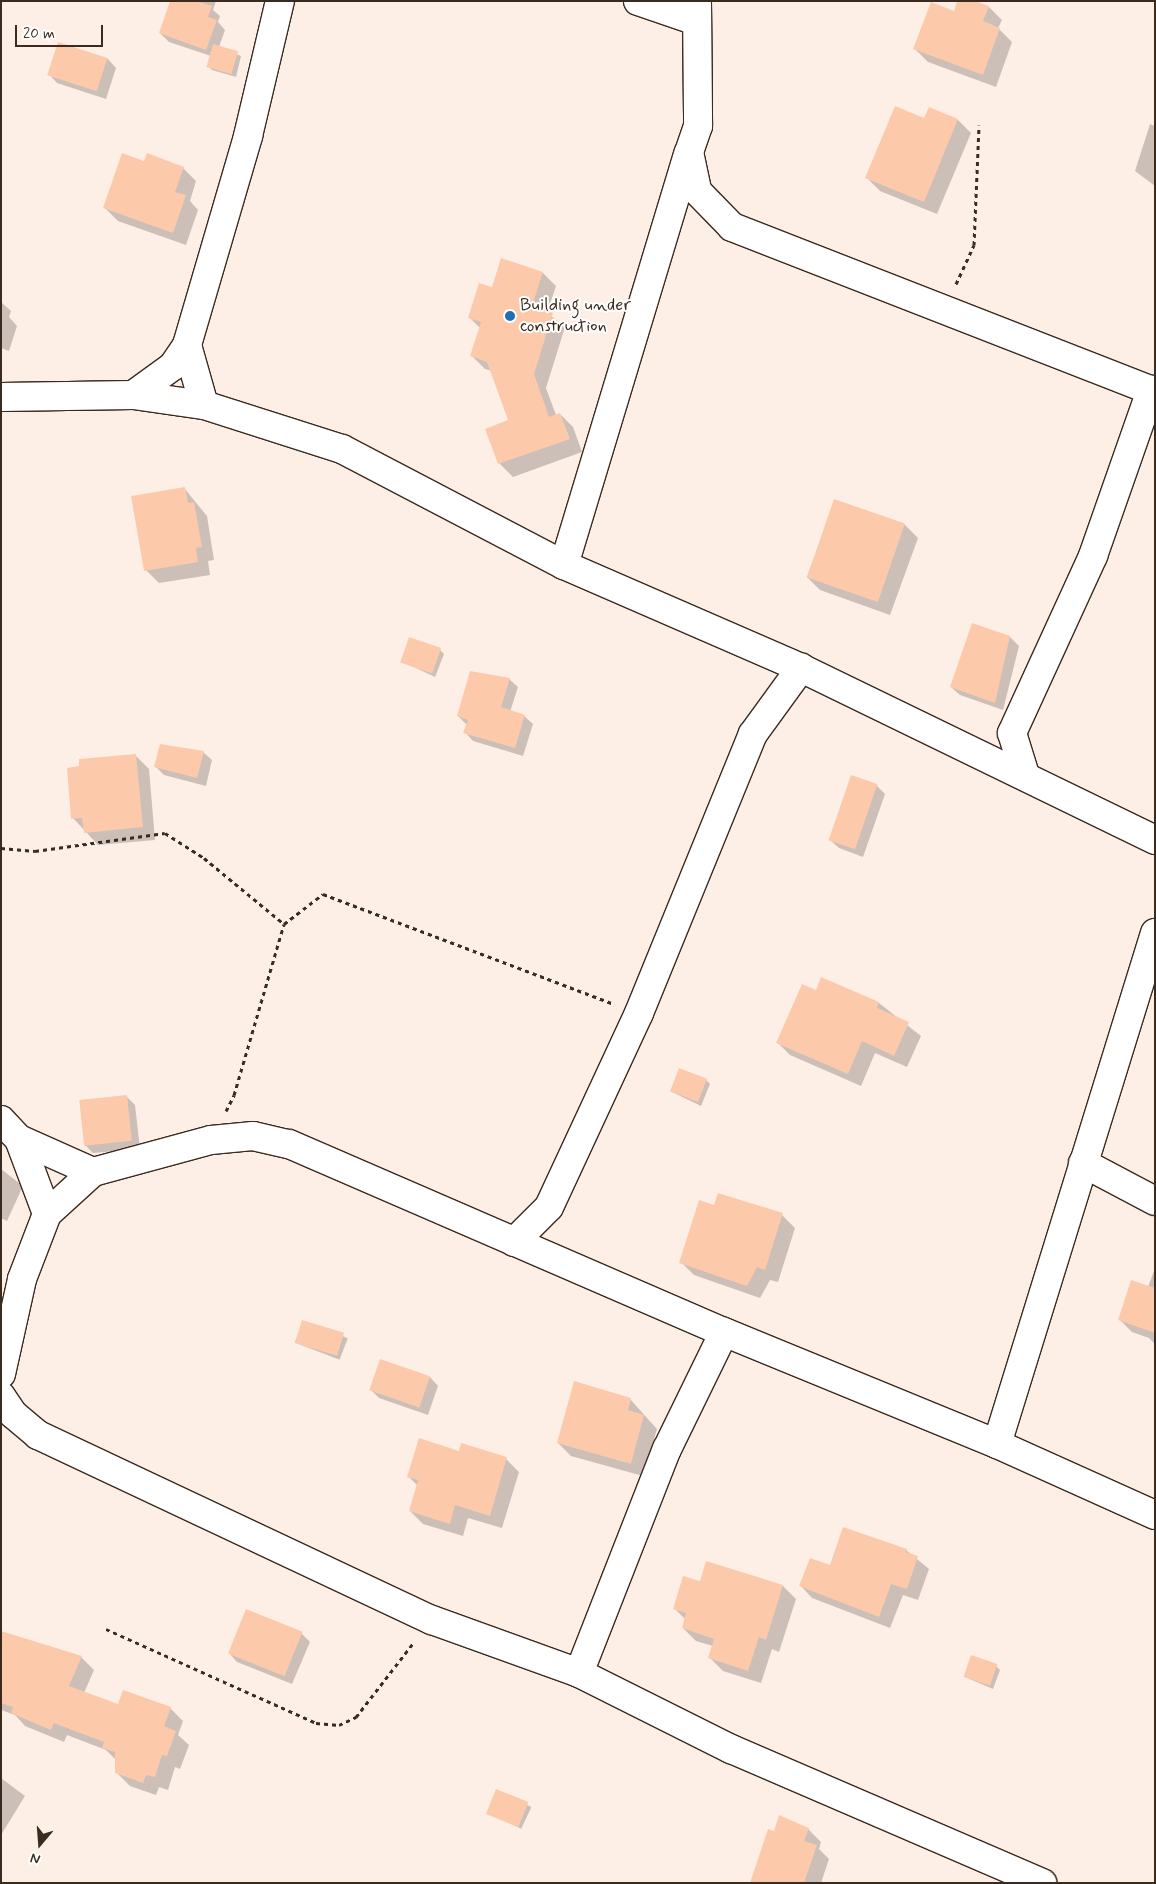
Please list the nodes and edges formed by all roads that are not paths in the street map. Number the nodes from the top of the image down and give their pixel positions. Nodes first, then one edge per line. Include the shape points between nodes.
1 (280, 1) edge
2 (638, 1) edge
3 (696, 11) edge
4 (689, 152) junction
5 (188, 345) junction
6 (1153, 391) edge
7 (133, 395) junction
8 (1, 398) edge
9 (204, 405) junction
10 (564, 565) junction
11 (801, 668) junction
12 (1025, 775) junction
13 (1155, 840) edge
14 (1155, 933) edge
15 (10, 1129) edge
16 (1083, 1163) junction
17 (93, 1172) junction
18 (1155, 1201) edge
19 (549, 1207) junction
20 (47, 1214) junction
21 (514, 1242) junction
22 (553, 1258) junction
23 (724, 1332) junction
24 (1, 1374) edge
25 (1, 1396) edge
26 (997, 1444) junction
27 (1155, 1516) edge
28 (579, 1673) junction
29 (1042, 1883) edge

1 - 5 street via 248,136
2 - 3 street
3 - 4 street via 698,126
4 - 6 street via 697,191 732,227
4 - 10 street
5 - 7 street via 173,366
5 - 9 street
6 - 12 street via 1093,556 1012,733
7 - 8 street
7 - 9 street
9 - 10 street via 342,448
10 - 11 street
11 - 12 street
11 - 19 street via 753,734 639,1013
12 - 13 street
14 - 16 street
15 - 17 street
15 - 20 street
16 - 18 street
16 - 26 street
17 - 20 street
17 - 21 street via 211,1140 253,1136 289,1144
19 - 21 street
19 - 22 street
20 - 24 street via 22,1279
21 - 22 street
22 - 23 street
23 - 26 street
23 - 28 street via 667,1449
25 - 28 street via 13,1414 38,1435 432,1620
26 - 27 street
28 - 29 street via 731,1748

